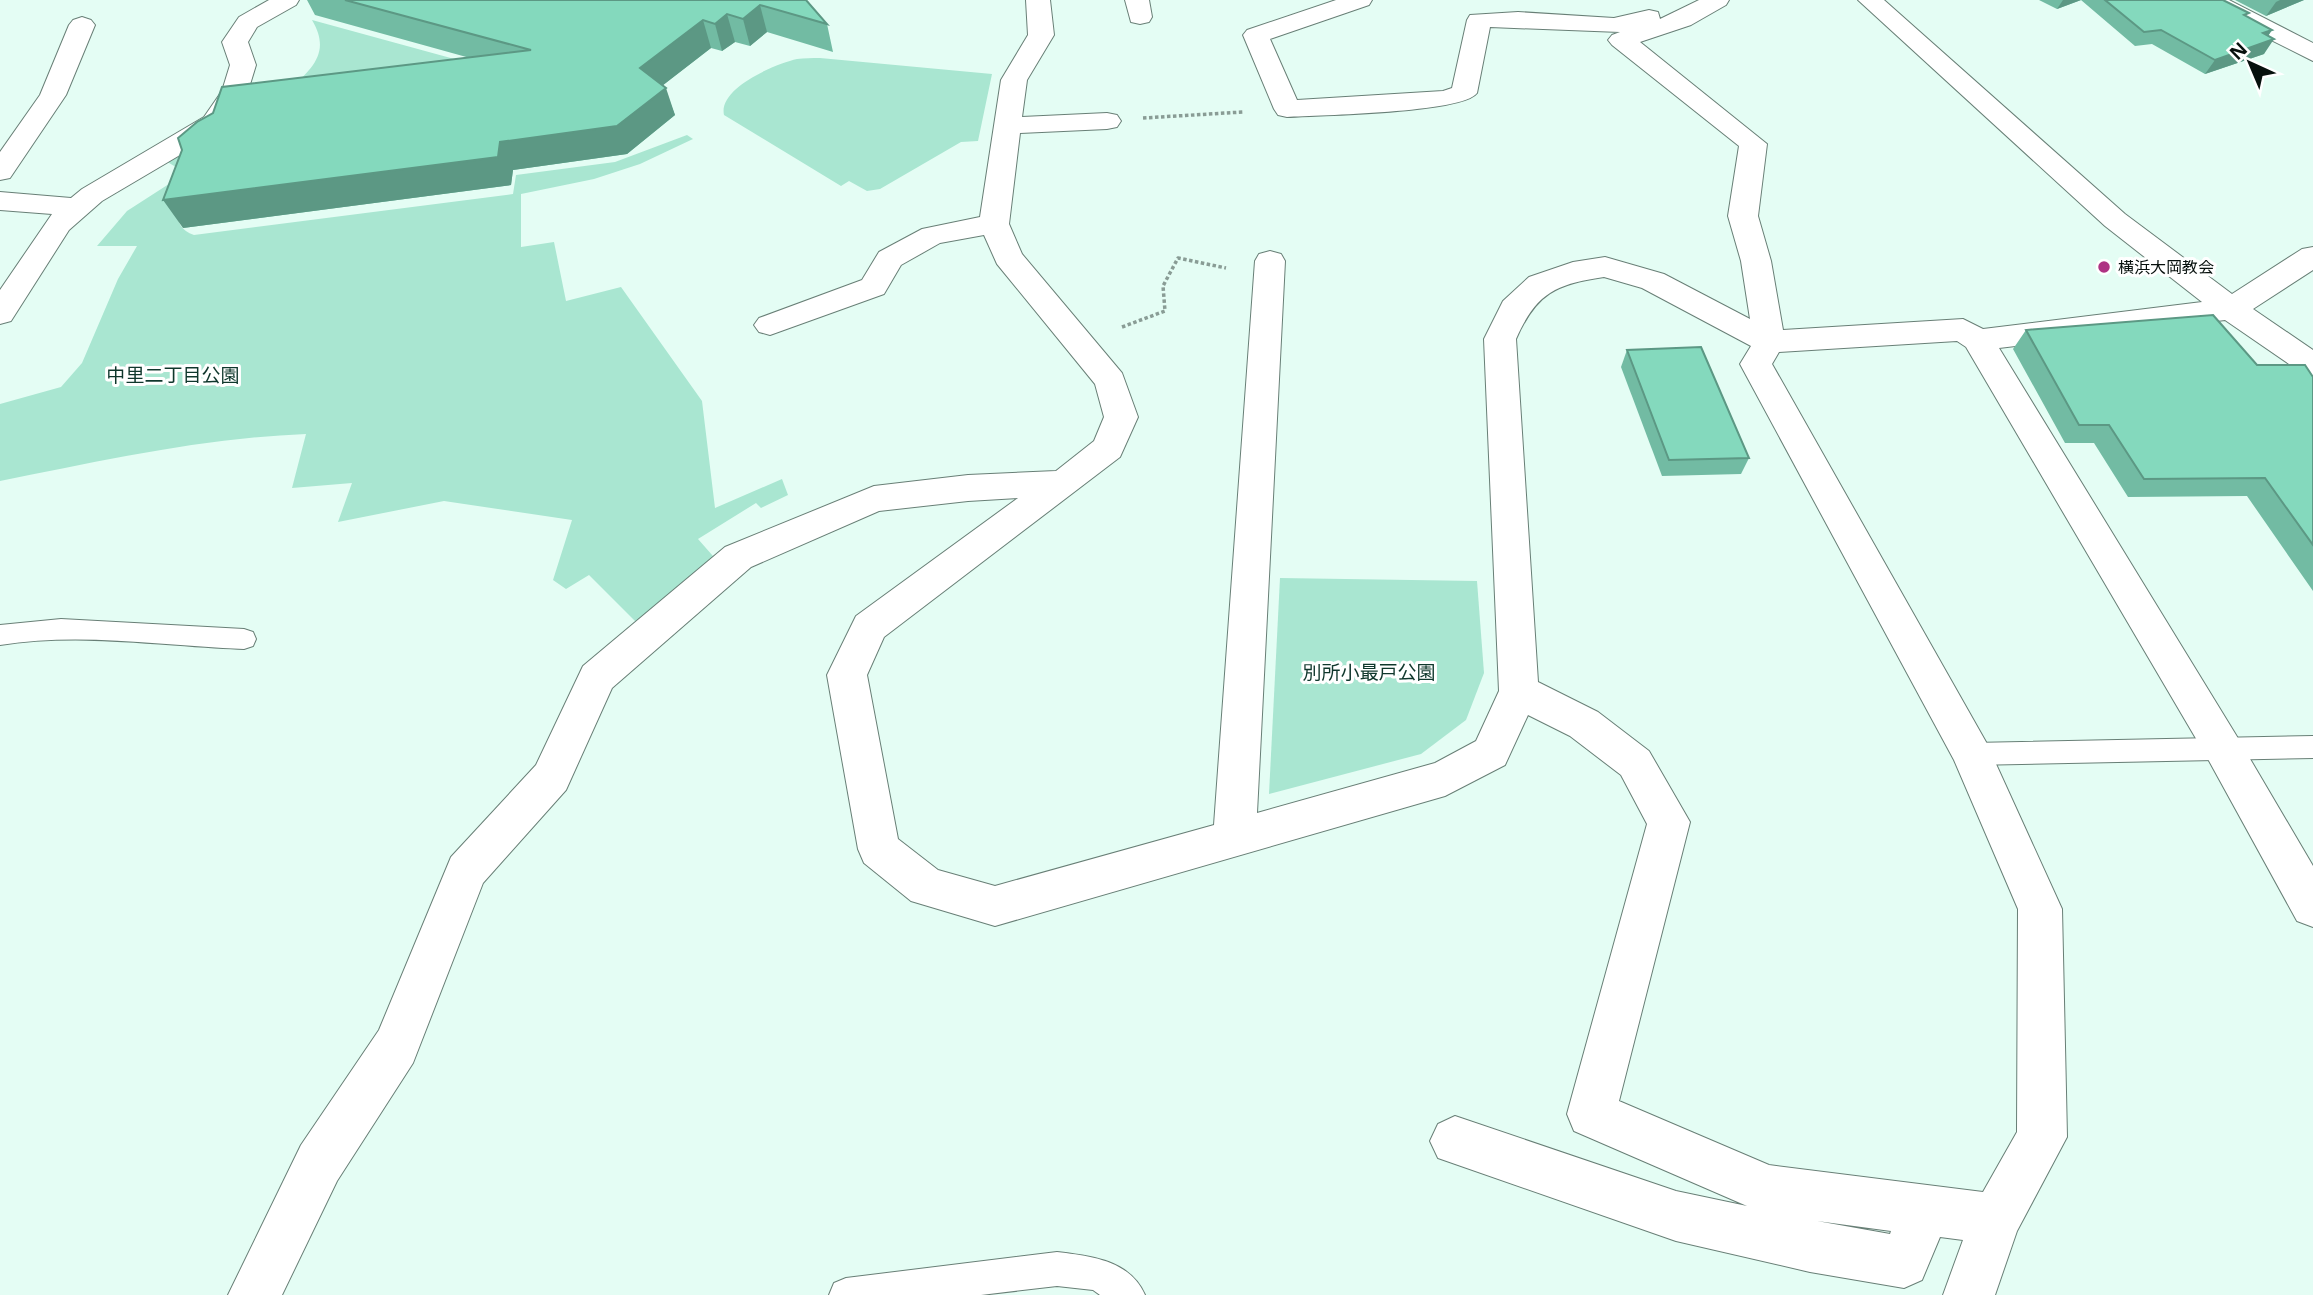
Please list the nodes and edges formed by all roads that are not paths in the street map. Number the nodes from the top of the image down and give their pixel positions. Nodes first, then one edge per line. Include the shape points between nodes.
1 (287, 0) edge
2 (1038, 0) edge
3 (1360, 0) edge
4 (1716, 0) edge
5 (1870, 0) edge
6 (2210, 0) edge
7 (82, 25) dead end
8 (2313, 53) edge
9 (1107, 121) road end
10 (1007, 126) junction
11 (0, 172) edge
12 (0, 201) edge
13 (78, 207) junction
14 (994, 224) junction
15 (2313, 256) edge
16 (1269, 269) road end
17 (2231, 309) junction
18 (0, 314) edge
19 (770, 325) dead end
20 (1978, 340) junction
21 (1769, 342) junction
22 (2313, 365) edge
23 (1064, 484) junction
24 (0, 635) edge
25 (244, 639) dead end
26 (1519, 691) junction
27 (2222, 747) junction
28 (2313, 747) edge
29 (1972, 754) junction
30 (1234, 837) junction
31 (2313, 907) edge
32 (1455, 1141) dead end
33 (1925, 1210) junction
34 (1996, 1219) junction
35 (254, 1295) edge
36 (846, 1295) edge
37 (1128, 1295) edge
38 (1969, 1295) edge

1 - 13 street via 248,22 235,42 243,65 231,99 214,123
2 - 10 street via 1041,36 1014,80
3 - 4 street via 1256,35 1287,109 1445,99 1464,93 1479,20 1614,26
4 - 21 street via 1682,20 1621,40 1754,144 1743,216 1756,261
5 - 17 street via 2115,220
6 - 8 street
7 - 11 street via 52,95
9 - 10 street
10 - 14 street
12 - 13 street
13 - 18 street via 58,224
14 - 19 street via 932,235 890,259 873,287
14 - 23 street via 1008,257 1110,381 1121,417 1108,448
15 - 17 street
16 - 30 street
17 - 20 street
17 - 22 street
20 - 21 street via 1963,330
20 - 27 street
21 - 26 street via 1653,281 1605,267 1540,284 1514,308 1500,339
21 - 29 street via 1756,365
23 - 30 street via 869,627 847,676 878,849 926,887 995,905
23 - 35 street via 968,488 874,499 738,557 597,677 551,777 466,871 396,1046 319,1163
24 - 25 lane via 34,628 107,627 191,638
26 - 30 street via 1491,753 1445,778
26 - 33 street via 1584,724 1635,763 1669,822 1591,1114 1768,1189
27 - 28 lane
27 - 29 lane
27 - 31 street
29 - 34 street via 2040,909 2042,1137
32 - 33 street via 1676,1216 1904,1262
33 - 34 street
34 - 38 street
36 - 37 lane via 1057,1269 1099,1274

